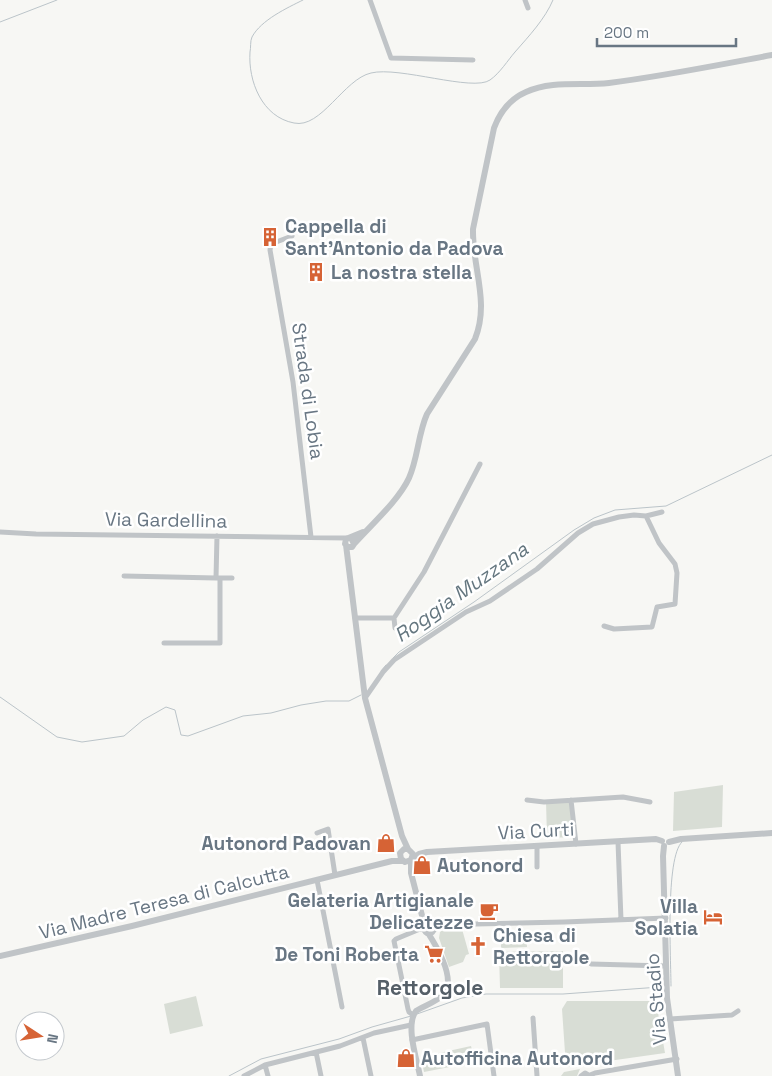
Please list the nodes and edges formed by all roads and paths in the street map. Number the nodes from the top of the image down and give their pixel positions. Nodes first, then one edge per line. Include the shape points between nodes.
1 (370, 0) edge
2 (525, 0) edge
3 (528, 8) dead end
4 (772, 55) edge
5 (473, 60) dead end
6 (292, 236) dead end
7 (480, 464) dead end
8 (662, 512) dead end
9 (646, 516) junction
10 (0, 532) edge
11 (217, 536) junction
12 (311, 537) junction
13 (350, 542) junction
14 (124, 576) dead end
15 (218, 578) junction
16 (232, 578) dead end
17 (355, 618) junction
18 (394, 618) junction
19 (604, 626) dead end
20 (395, 628) dead end
21 (164, 643) dead end
22 (365, 695) junction
23 (526, 800) dead end
24 (572, 800) junction
25 (650, 802) dead end
26 (317, 833) dead end
27 (772, 833) edge
28 (402, 836) junction
29 (618, 842) junction
30 (665, 843) junction
31 (576, 844) junction
32 (536, 846) junction
33 (408, 849) junction
34 (400, 853) junction
35 (412, 859) junction
36 (392, 861) junction
37 (403, 861) junction
38 (537, 867) dead end
39 (412, 873) junction
40 (335, 875) junction
41 (318, 880) junction
42 (666, 918) junction
43 (621, 920) junction
44 (429, 929) junction
45 (0, 956) edge
46 (591, 964) dead end
47 (666, 966) junction
48 (342, 1007) dead end
49 (738, 1011) dead end
50 (533, 1018) dead end
51 (670, 1019) junction
52 (412, 1020) junction
53 (363, 1038) junction
54 (412, 1040) junction
55 (316, 1052) junction
56 (677, 1059) junction
57 (265, 1065) junction
58 (590, 1075) edge
59 (244, 1076) edge
60 (268, 1076) edge
61 (321, 1076) edge
62 (371, 1076) edge
63 (420, 1076) edge
64 (494, 1076) edge
65 (537, 1076) edge
66 (580, 1076) edge
67 (678, 1076) edge

1 - 5 street via 391,58
2 - 3 street
4 - 13 street via 638,79 546,86 527,91 505,108 494,128 473,229 482,311 480,325 475,339 424,422 406,485 368,529
6 - 12 street, Strada di Lobia via 271,244 270,250 293,382
7 - 18 street via 424,572
8 - 9 street
9 - 19 street via 659,543 675,564 675,604 657,607 652,628 614,629
9 - 22 street via 619,517 593,524 578,533 537,569 394,660
10 - 11 street, Via Gardellina
11 - 12 street, Via Gardellina
11 - 15 street
12 - 13 street, Via Gardellina via 333,537
13 - 17 street
14 - 15 street
15 - 16 street
15 - 21 street via 220,643
17 - 18 street
17 - 22 street
18 - 20 street
22 - 28 street
23 - 24 street
24 - 25 street via 623,797
24 - 31 street
26 - 40 street via 328,829
27 - 30 street, Via Curti
28 - 33 street
28 - 34 street
29 - 30 street, Via Curti via 656,840
29 - 31 street, Via Curti
29 - 43 street
30 - 42 street, Via Stadio via 662,856
31 - 32 street, Via Curti
32 - 35 street, Via Curti via 427,852
32 - 38 street
33 - 34 street
33 - 35 street via 412,852
34 - 36 street
34 - 37 street
35 - 37 street
35 - 39 street
36 - 37 street, Via Madre Teresa di Calcutta
36 - 40 street, Via Madre Teresa di Calcutta
37 - 39 street
39 - 44 street
40 - 41 street, Via Madre Teresa di Calcutta
41 - 45 street, Via Madre Teresa di Calcutta
41 - 48 street
42 - 43 street
42 - 47 street, Via Stadio
43 - 44 street via 451,924
44 - 52 street via 448,978 447,986 444,994 416,1011
44 - 52 street via 420,929 394,941
46 - 47 street
47 - 51 street, Via Stadio
49 - 51 street via 732,1015
50 - 65 street
51 - 56 street, Via Stadio
52 - 53 street
52 - 54 street
53 - 55 street
53 - 62 street
54 - 63 street
54 - 64 street via 487,1024
55 - 57 street
55 - 61 street
56 - 58 street, Via Stadio
56 - 67 street, Via Stadio
57 - 59 street
57 - 60 street
58 - 66 street, Via Stadio

